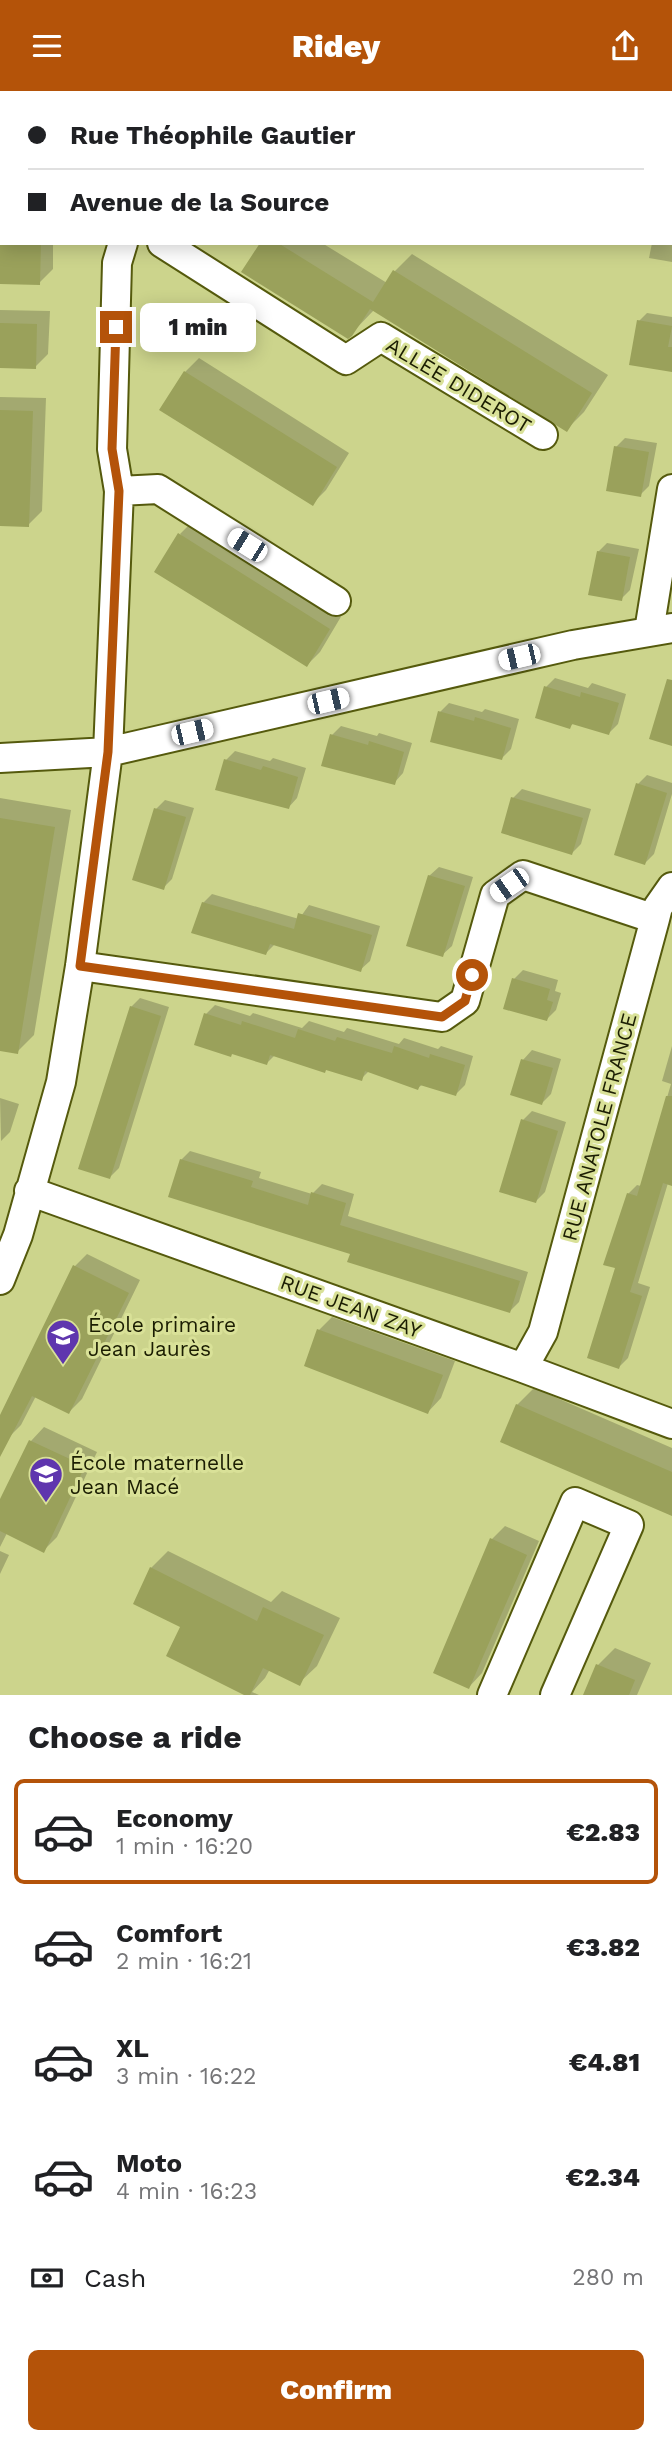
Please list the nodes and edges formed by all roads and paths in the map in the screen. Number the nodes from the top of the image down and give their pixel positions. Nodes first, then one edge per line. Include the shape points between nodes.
1 (122, 245) edge
2 (165, 245) edge
3 (543, 435) dead end
4 (672, 489) edge
5 (119, 491) junction
6 (336, 601) dead end
7 (660, 630) edge
8 (108, 752) junction
9 (0, 758) edge
10 (672, 887) edge
11 (655, 919) junction
12 (80, 966) junction
13 (30, 1191) junction
14 (0, 1280) edge
15 (523, 1368) junction
16 (672, 1424) edge
17 (492, 1695) edge
18 (555, 1695) edge

1 - 5 street via 117,263 112,449
2 - 3 street, ALLÉE DIDEROT via 346,360 381,337
4 - 7 street
5 - 6 street via 158,489
5 - 8 street
7 - 8 street via 573,645
8 - 9 street
8 - 12 street
10 - 11 street, RUE ANATOLE FRANCE
11 - 12 street via 523,875 495,895 465,1001 442,1017
11 - 15 street, RUE ANATOLE FRANCE via 544,1332
12 - 13 street via 61,1082
13 - 14 street
13 - 15 street, RUE JEAN ZAY
15 - 16 street, RUE JEAN ZAY
17 - 18 street via 575,1502 629,1525

